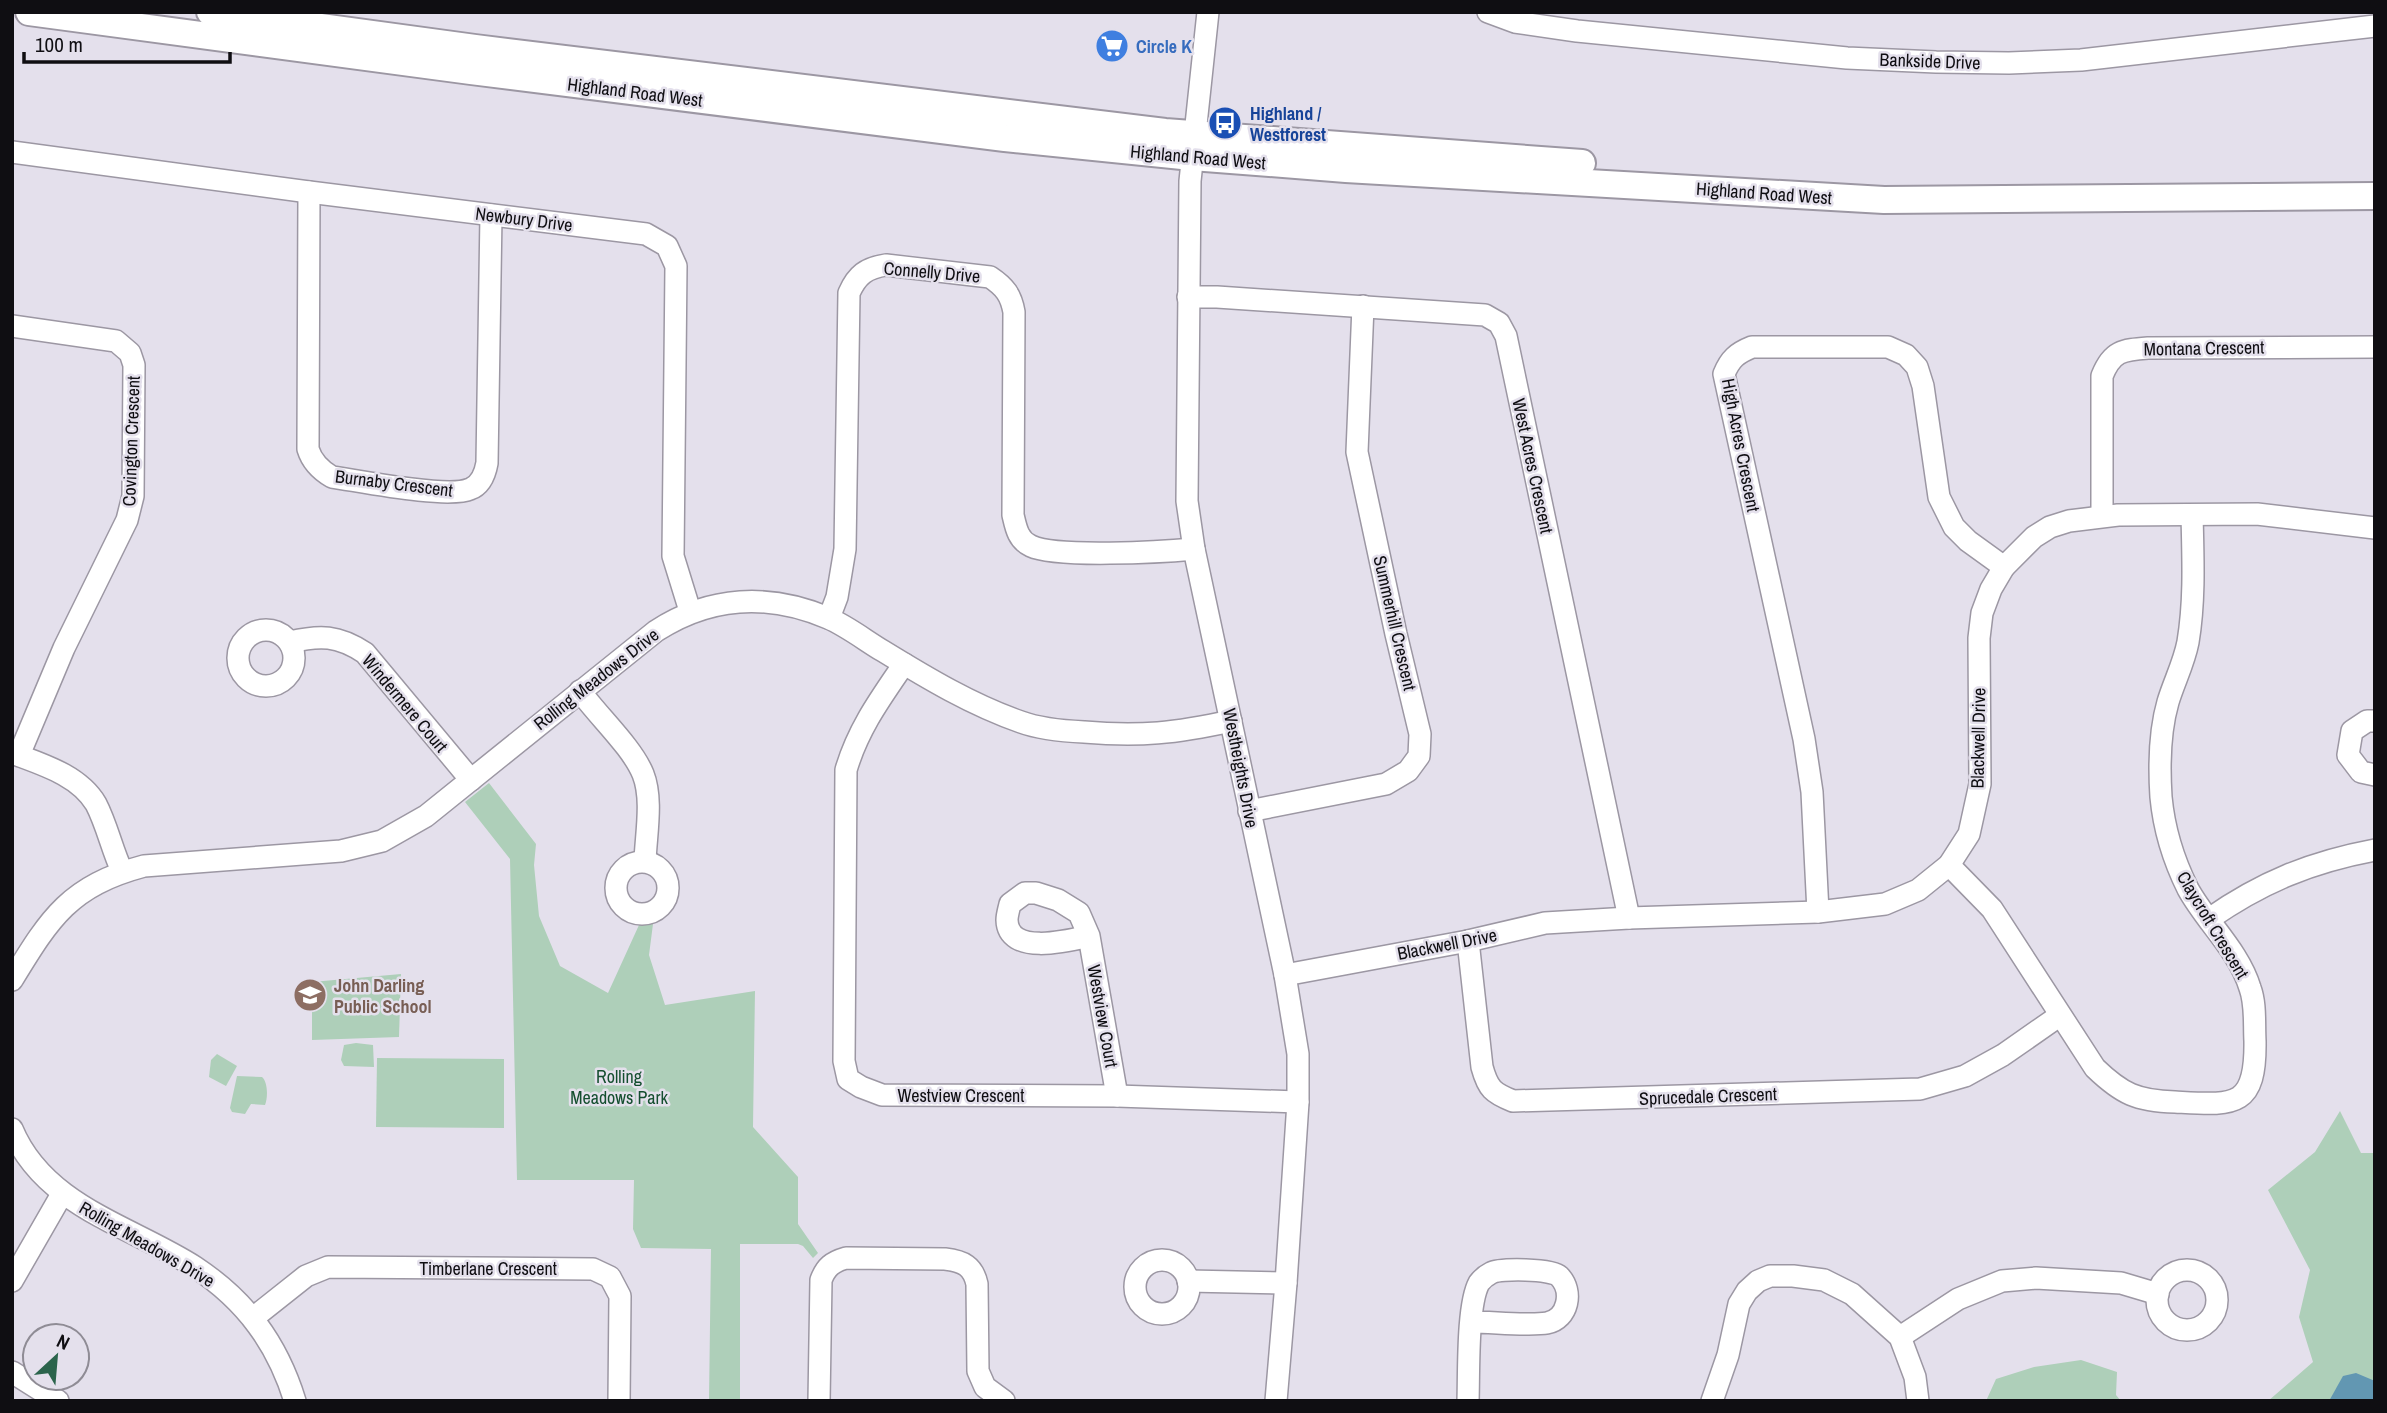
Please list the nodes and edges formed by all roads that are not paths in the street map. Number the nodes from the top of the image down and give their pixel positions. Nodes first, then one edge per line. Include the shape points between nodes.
1 (29, 12) edge
2 (210, 12) edge
3 (1208, 12) edge
4 (1488, 12) edge
5 (2375, 26) edge
6 (1193, 146) junction
7 (12, 152) edge
8 (2375, 178) edge
9 (309, 192) junction
10 (2375, 196) edge
11 (491, 215) junction
12 (1188, 297) junction
13 (1363, 306) junction
14 (12, 327) edge
15 (2375, 347) edge
16 (2192, 514) junction
17 (2102, 515) junction
18 (2375, 528) edge
19 (1194, 549) junction
20 (2004, 567) junction
21 (690, 611) junction
22 (830, 618) junction
23 (290, 642) dead end
24 (904, 664) junction
25 (580, 691) junction
26 (1231, 721) junction
27 (2375, 721) edge
28 (15, 754) edge
29 (2375, 775) edge
30 (471, 780) junction
31 (1249, 811) junction
32 (2375, 850) edge
33 (645, 861) dead end
34 (1949, 865) junction
35 (122, 872) junction
36 (1818, 912) junction
37 (1629, 918) junction
38 (2208, 919) junction
39 (1089, 936) dead end
40 (1468, 941) junction
41 (1285, 975) junction
42 (12, 980) edge
43 (2059, 1016) junction
44 (1117, 1096) junction
45 (1298, 1102) junction
46 (12, 1129) edge
47 (62, 1194) junction
48 (12, 1281) edge
49 (1188, 1281) dead end
50 (1286, 1283) junction
51 (2158, 1294) dead end
52 (253, 1318) junction
53 (1472, 1322) dead end
54 (1900, 1337) junction
55 (12, 1372) edge
56 (58, 1401) edge
57 (295, 1401) edge
58 (619, 1401) edge
59 (819, 1401) edge
60 (1004, 1401) edge
61 (1276, 1401) edge
62 (1468, 1401) edge
63 (1712, 1401) edge
64 (1918, 1401) edge

1 - 6 main road, Highland Road West via 1005,138
2 - 6 main road, Highland Road West
3 - 6 street, Westheights Drive
4 - 5 street, Bankside Drive via 1515,22 1577,32 1937,62 2081,60
6 - 8 main road, Highland Road West via 1937,184
6 - 10 main road, Highland Road West via 1346,169 1884,200
6 - 12 street, Westheights Drive
7 - 9 street, Newbury Drive
9 - 11 street, Newbury Drive
9 - 11 street, Burnaby Crescent via 307,449 332,477 438,492 471,489 485,474
11 - 21 street, Newbury Drive via 646,234 667,247 676,266 673,556
12 - 13 street, West Acres Crescent
12 - 19 street, Westheights Drive via 1187,501
13 - 31 street, Summerhill Crescent via 1357,452 1420,734 1419,756 1408,771 1386,784
13 - 37 street, West Acres Crescent via 1485,315 1499,323 1506,336
14 - 28 street, Covington Crescent via 116,341 130,353 134,365 131,507
15 - 17 street, Montana Crescent via 2148,348 2114,355 2102,376
16 - 17 street, Blackwell Drive
16 - 18 street, Blackwell Drive via 2257,514
16 - 38 street, Claycroft Crescent via 2193,601 2187,644 2160,742 2161,799 2172,853
17 - 20 street, Blackwell Drive via 2050,527
19 - 22 street, Connelly Drive via 1051,552 1030,546 1018,536 1013,515 1012,298 990,277 886,265 869,268 855,279 849,293 845,549
19 - 26 street, Westheights Drive
20 - 34 street, Blackwell Drive via 1982,613 1979,638 1980,784 1969,834
20 - 36 street, High Acres Crescent via 1954,527 1939,496 1923,386 1917,367 1906,355 1888,347 1752,347 1729,360 1724,374 1804,738 1812,792
21 - 22 street, Rolling Meadows Drive via 713,604 768,603
21 - 25 street, Rolling Meadows Drive via 656,631
22 - 24 street, Rolling Meadows Drive
23 - 30 street, Windermere Court via 317,636 350,643 365,653
24 - 26 street, Rolling Meadows Drive via 978,706 1024,723 1067,731 1143,736
24 - 44 street, Westview Crescent via 866,720 846,770 844,1061 848,1079 882,1095
25 - 30 street, Rolling Meadows Drive
25 - 33 street via 643,775 648,794
26 - 31 street, Westheights Drive
27 - 29 street via 2352,732 2348,755 2361,772
28 - 35 street via 60,772 82,788 102,818
30 - 35 street, Rolling Meadows Drive via 426,816 382,841 341,851 144,866
31 - 41 street, Westheights Drive
32 - 38 street via 2332,858 2278,877
34 - 36 street, Blackwell Drive via 1919,890 1885,904
34 - 43 street, Claycroft Crescent via 1992,909
35 - 42 street, Rolling Meadows Drive via 66,903 44,928
36 - 37 street, Blackwell Drive
37 - 40 street, Blackwell Drive via 1545,923
38 - 43 street, Claycroft Crescent via 2250,987 2254,1010 2255,1069 2245,1092 2233,1100 2220,1104 2149,1101 2130,1095 2095,1068
39 - 44 street, Westview Court
40 - 41 street, Blackwell Drive
40 - 43 street, Sprucedale Crescent via 1486,1083 1496,1095 1513,1101 1920,1089 1965,1076
41 - 45 street, Westheights Drive via 1298,1054
44 - 45 street, Westview Crescent
45 - 50 street, Westheights Drive
46 - 47 street, Rolling Meadows Drive
47 - 48 street
47 - 52 street, Rolling Meadows Drive via 195,1267
49 - 50 street
50 - 61 street, Westheights Drive
51 - 54 street via 2121,1283 2036,1278 2002,1281 1958,1299
52 - 57 street, Rolling Meadows Drive via 285,1369
52 - 58 street, Timberlane Crescent via 306,1276 328,1267 593,1269 610,1277 620,1296
53 - 62 street
54 - 63 street via 1852,1294 1824,1280 1770,1276 1758,1281 1739,1304
54 - 64 street via 1915,1377
55 - 56 street
59 - 60 street via 821,1280 826,1268 846,1258 945,1259 969,1265 977,1284 978,1371 985,1387

